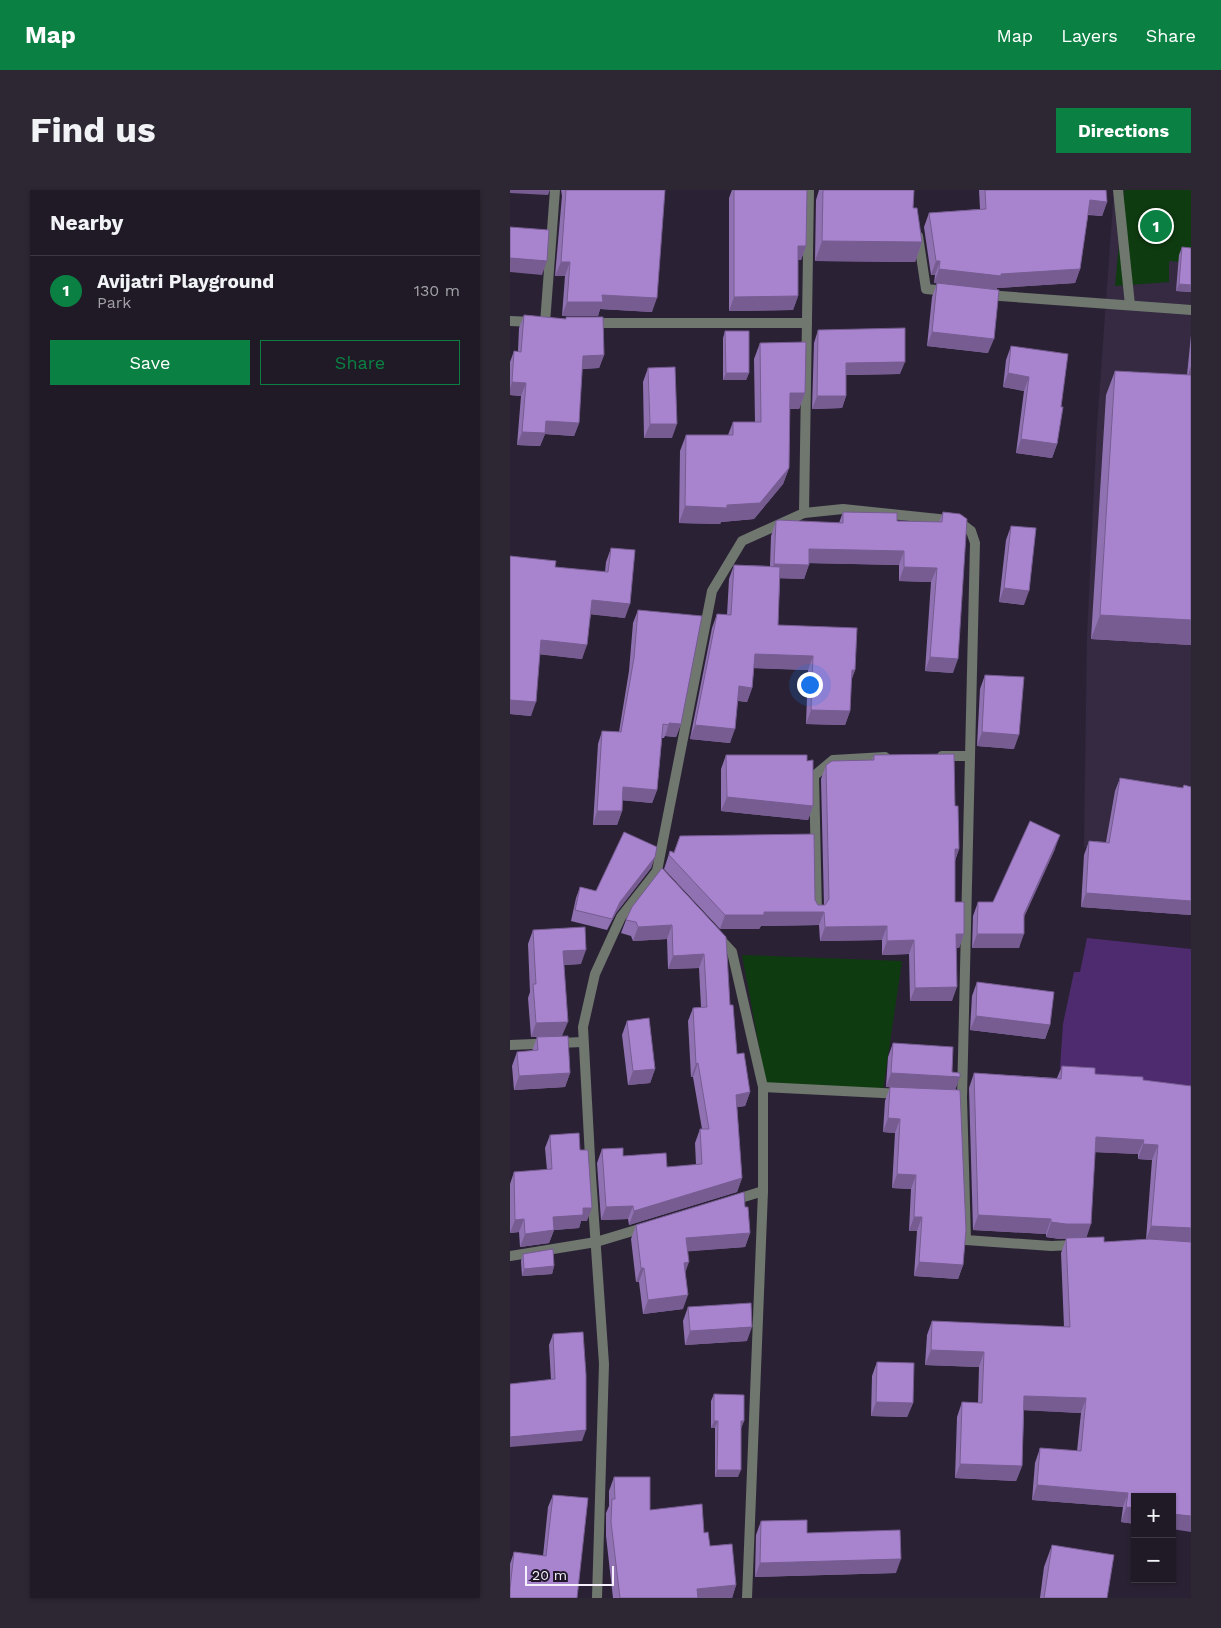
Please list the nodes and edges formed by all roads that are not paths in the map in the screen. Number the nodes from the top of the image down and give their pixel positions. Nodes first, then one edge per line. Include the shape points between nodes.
1 (555, 190) edge
2 (809, 190) edge
3 (1118, 190) edge
4 (916, 226) edge
5 (962, 293) edge
6 (980, 295) edge
7 (1130, 306) junction
8 (1191, 310) edge
9 (510, 321) edge
10 (584, 323) edge
11 (807, 323) junction
12 (804, 513) junction
13 (931, 756) edge
14 (970, 756) junction
15 (893, 757) edge
16 (657, 871) junction
17 (670, 886) edge
18 (817, 913) edge
19 (711, 930) edge
20 (583, 1042) junction
21 (510, 1046) edge
22 (763, 1087) junction
23 (912, 1095) edge
24 (942, 1096) edge
25 (962, 1098) junction
26 (763, 1191) junction
27 (717, 1205) edge
28 (652, 1225) edge
29 (596, 1242) junction
30 (1090, 1245) edge
31 (510, 1256) edge
32 (597, 1598) edge
33 (747, 1598) edge

1 - 9 street via 550,323
2 - 11 street
3 - 7 street
4 - 5 street via 926,289
6 - 7 street
7 - 8 street
10 - 11 street
11 - 12 street
12 - 14 street via 843,509 958,522 971,531 975,543
12 - 16 street via 742,541 712,591
13 - 14 street
14 - 25 street
15 - 18 street via 833,760 814,776
16 - 17 street
16 - 20 street via 621,917 595,974 583,1027
19 - 22 street via 732,952
20 - 21 street
20 - 29 street
22 - 23 street
22 - 26 street
24 - 25 street
25 - 30 street via 966,1240 1051,1246
26 - 27 street
26 - 33 street
28 - 29 street
29 - 31 street
29 - 32 street via 604,1364

